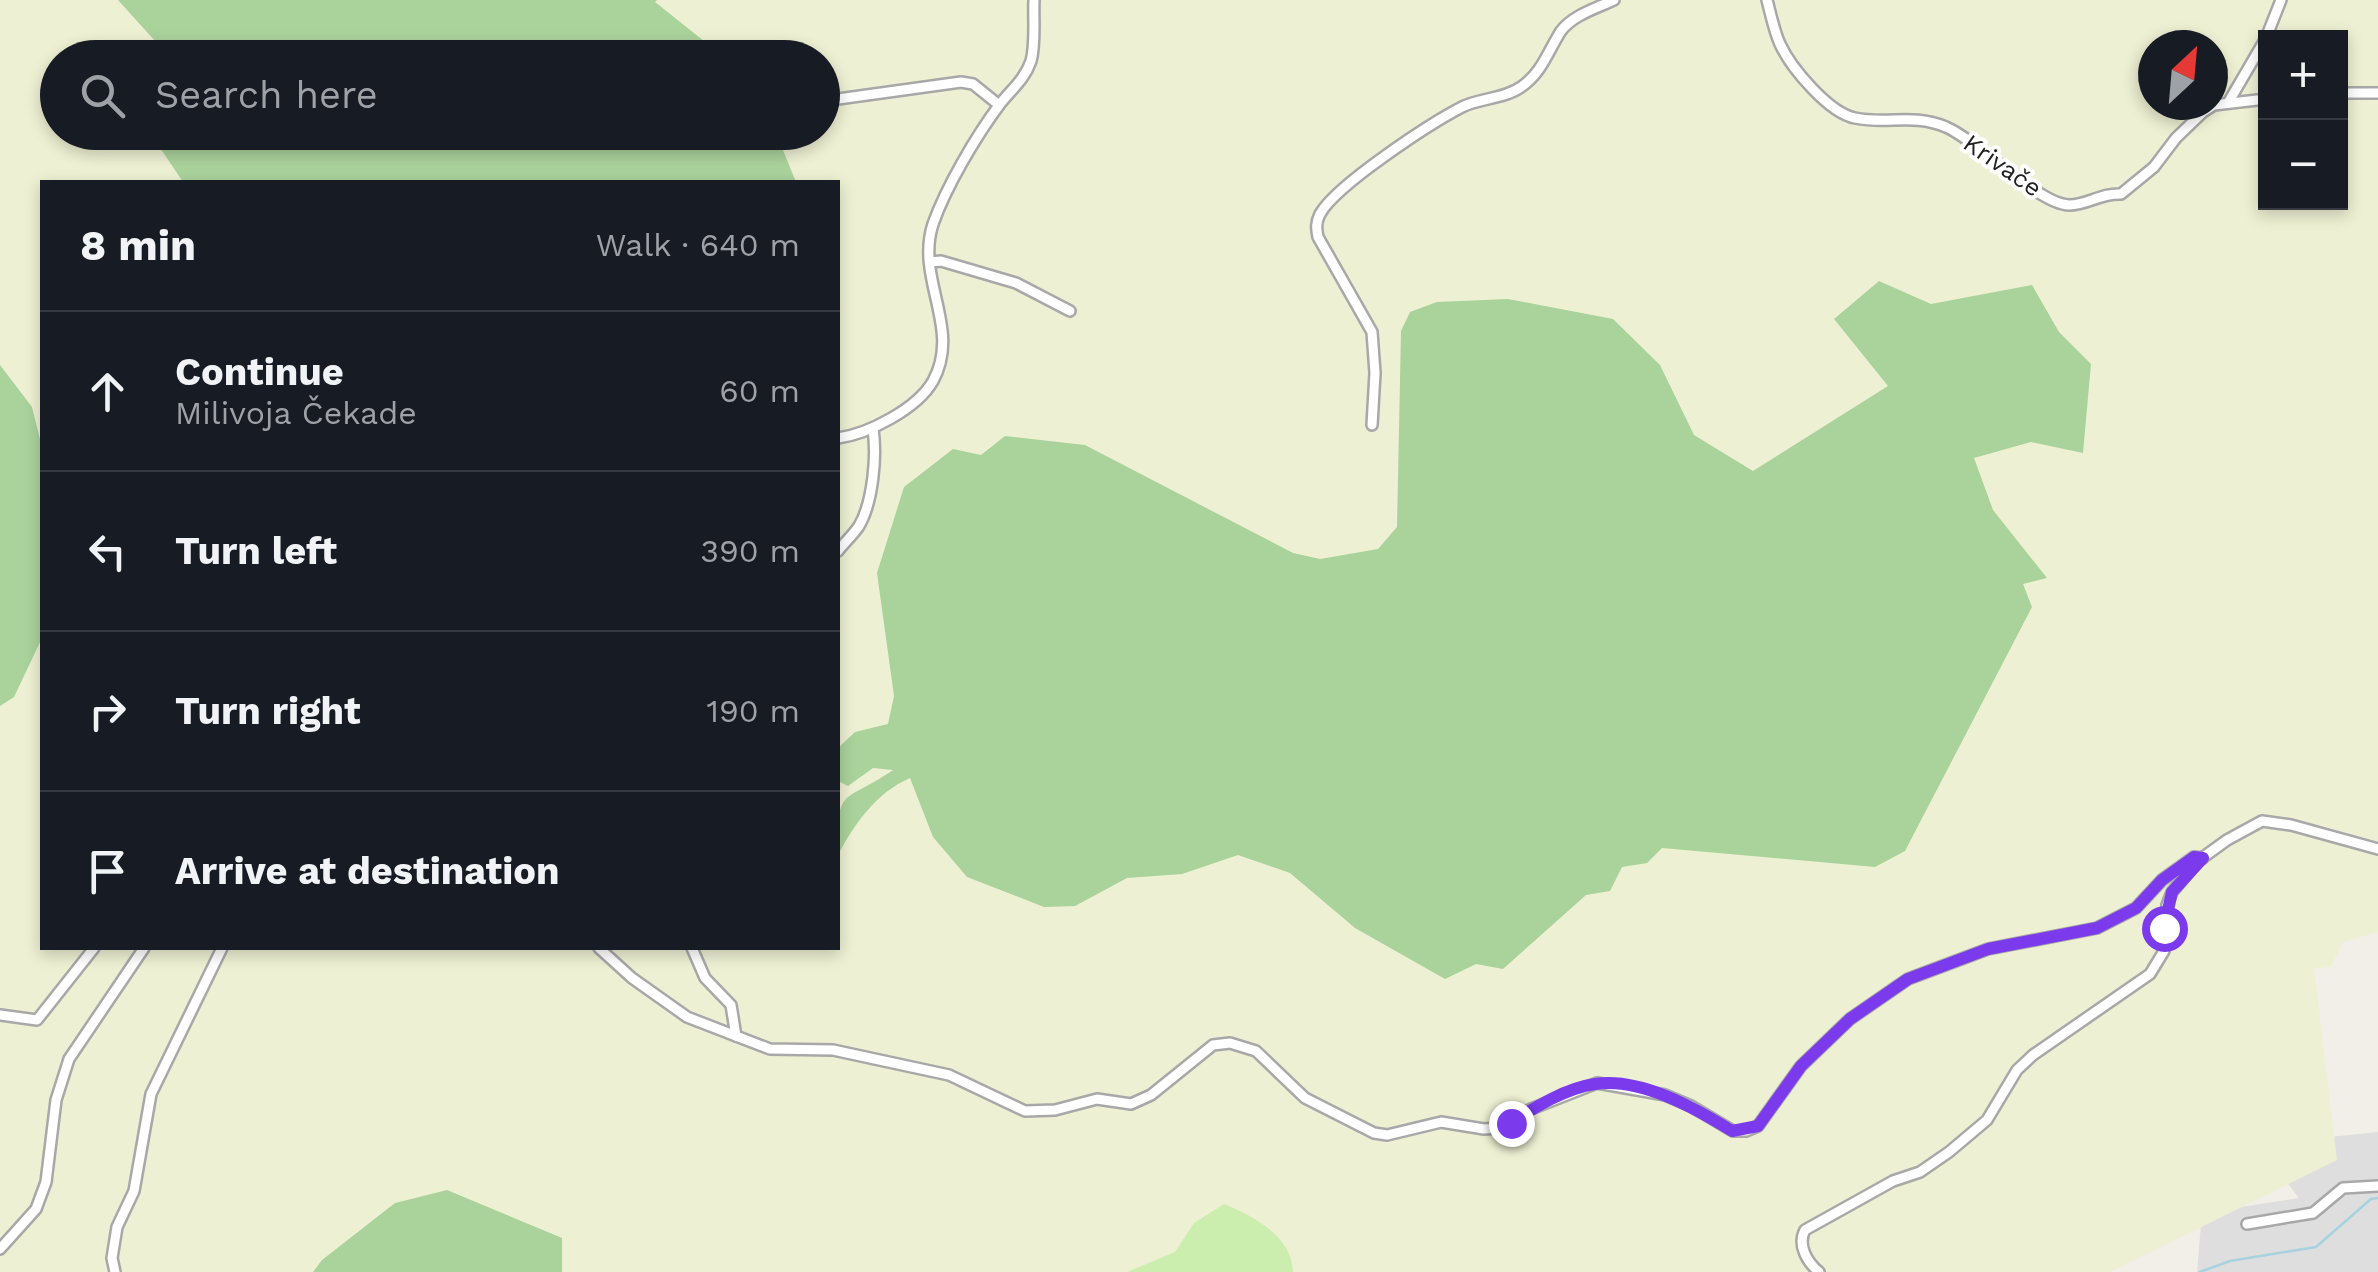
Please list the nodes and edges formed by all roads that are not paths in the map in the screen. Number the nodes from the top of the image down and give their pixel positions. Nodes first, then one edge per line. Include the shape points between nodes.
1 (1034, 0) edge
2 (1614, 0) edge
3 (2281, 0) edge
4 (1768, 1) edge
5 (2269, 30) edge
6 (2258, 52) edge
7 (2348, 93) edge
8 (2378, 93) edge
9 (840, 99) edge
10 (2258, 100) edge
11 (2228, 103) joint
12 (999, 106) junction
13 (2195, 120) edge
14 (930, 262) junction
15 (1070, 311) dead end
16 (1372, 424) dead end
17 (873, 429) junction
18 (840, 437) edge
19 (840, 549) edge
20 (2378, 848) edge
21 (2203, 858) junction
22 (92, 950) edge
23 (143, 950) edge
24 (221, 950) edge
25 (601, 950) edge
26 (693, 950) edge
27 (0, 1016) edge
28 (736, 1036) junction
29 (2378, 1186) edge
30 (2247, 1224) dead end
31 (0, 1249) edge
32 (115, 1272) edge
33 (1820, 1272) edge

1 - 12 street via 1030,63
2 - 16 street via 1571,21 1520,88 1465,106 1415,136 1321,213 1318,237 1372,332
3 - 5 street
4 - 13 street, Krivače via 1790,63 1834,107 1854,118 1920,118 1947,128 2057,202 2121,194
6 - 11 street
7 - 8 street
9 - 12 street via 960,82 973,84
10 - 11 street, Krivače
12 - 14 street via 943,202
14 - 15 street via 1016,283
14 - 17 street via 944,353 922,395
17 - 18 street
17 - 19 street via 864,515
20 - 21 street via 2262,821
21 - 28 street via 2194,857 2136,908 2097,928 1988,949 1908,979 1850,1019 1801,1066 1758,1126 1746,1131 1732,1131 1665,1095 1597,1083 1499,1128 1441,1122 1374,1133 1305,1098 1256,1050 1230,1042 1213,1045 1130,1104 1096,1100 1025,1111 949,1075 833,1050 770,1049
21 - 33 street via 2172,892 2164,951 2150,974 2033,1055 1986,1120 1949,1152 1805,1230 1805,1254
22 - 27 street via 37,1020
23 - 31 street via 69,1059 41,1196
24 - 32 street via 152,1094 134,1191 117,1227
25 - 28 street via 687,1016
26 - 28 street via 705,978 731,1005
29 - 30 street via 2343,1188 2313,1213

